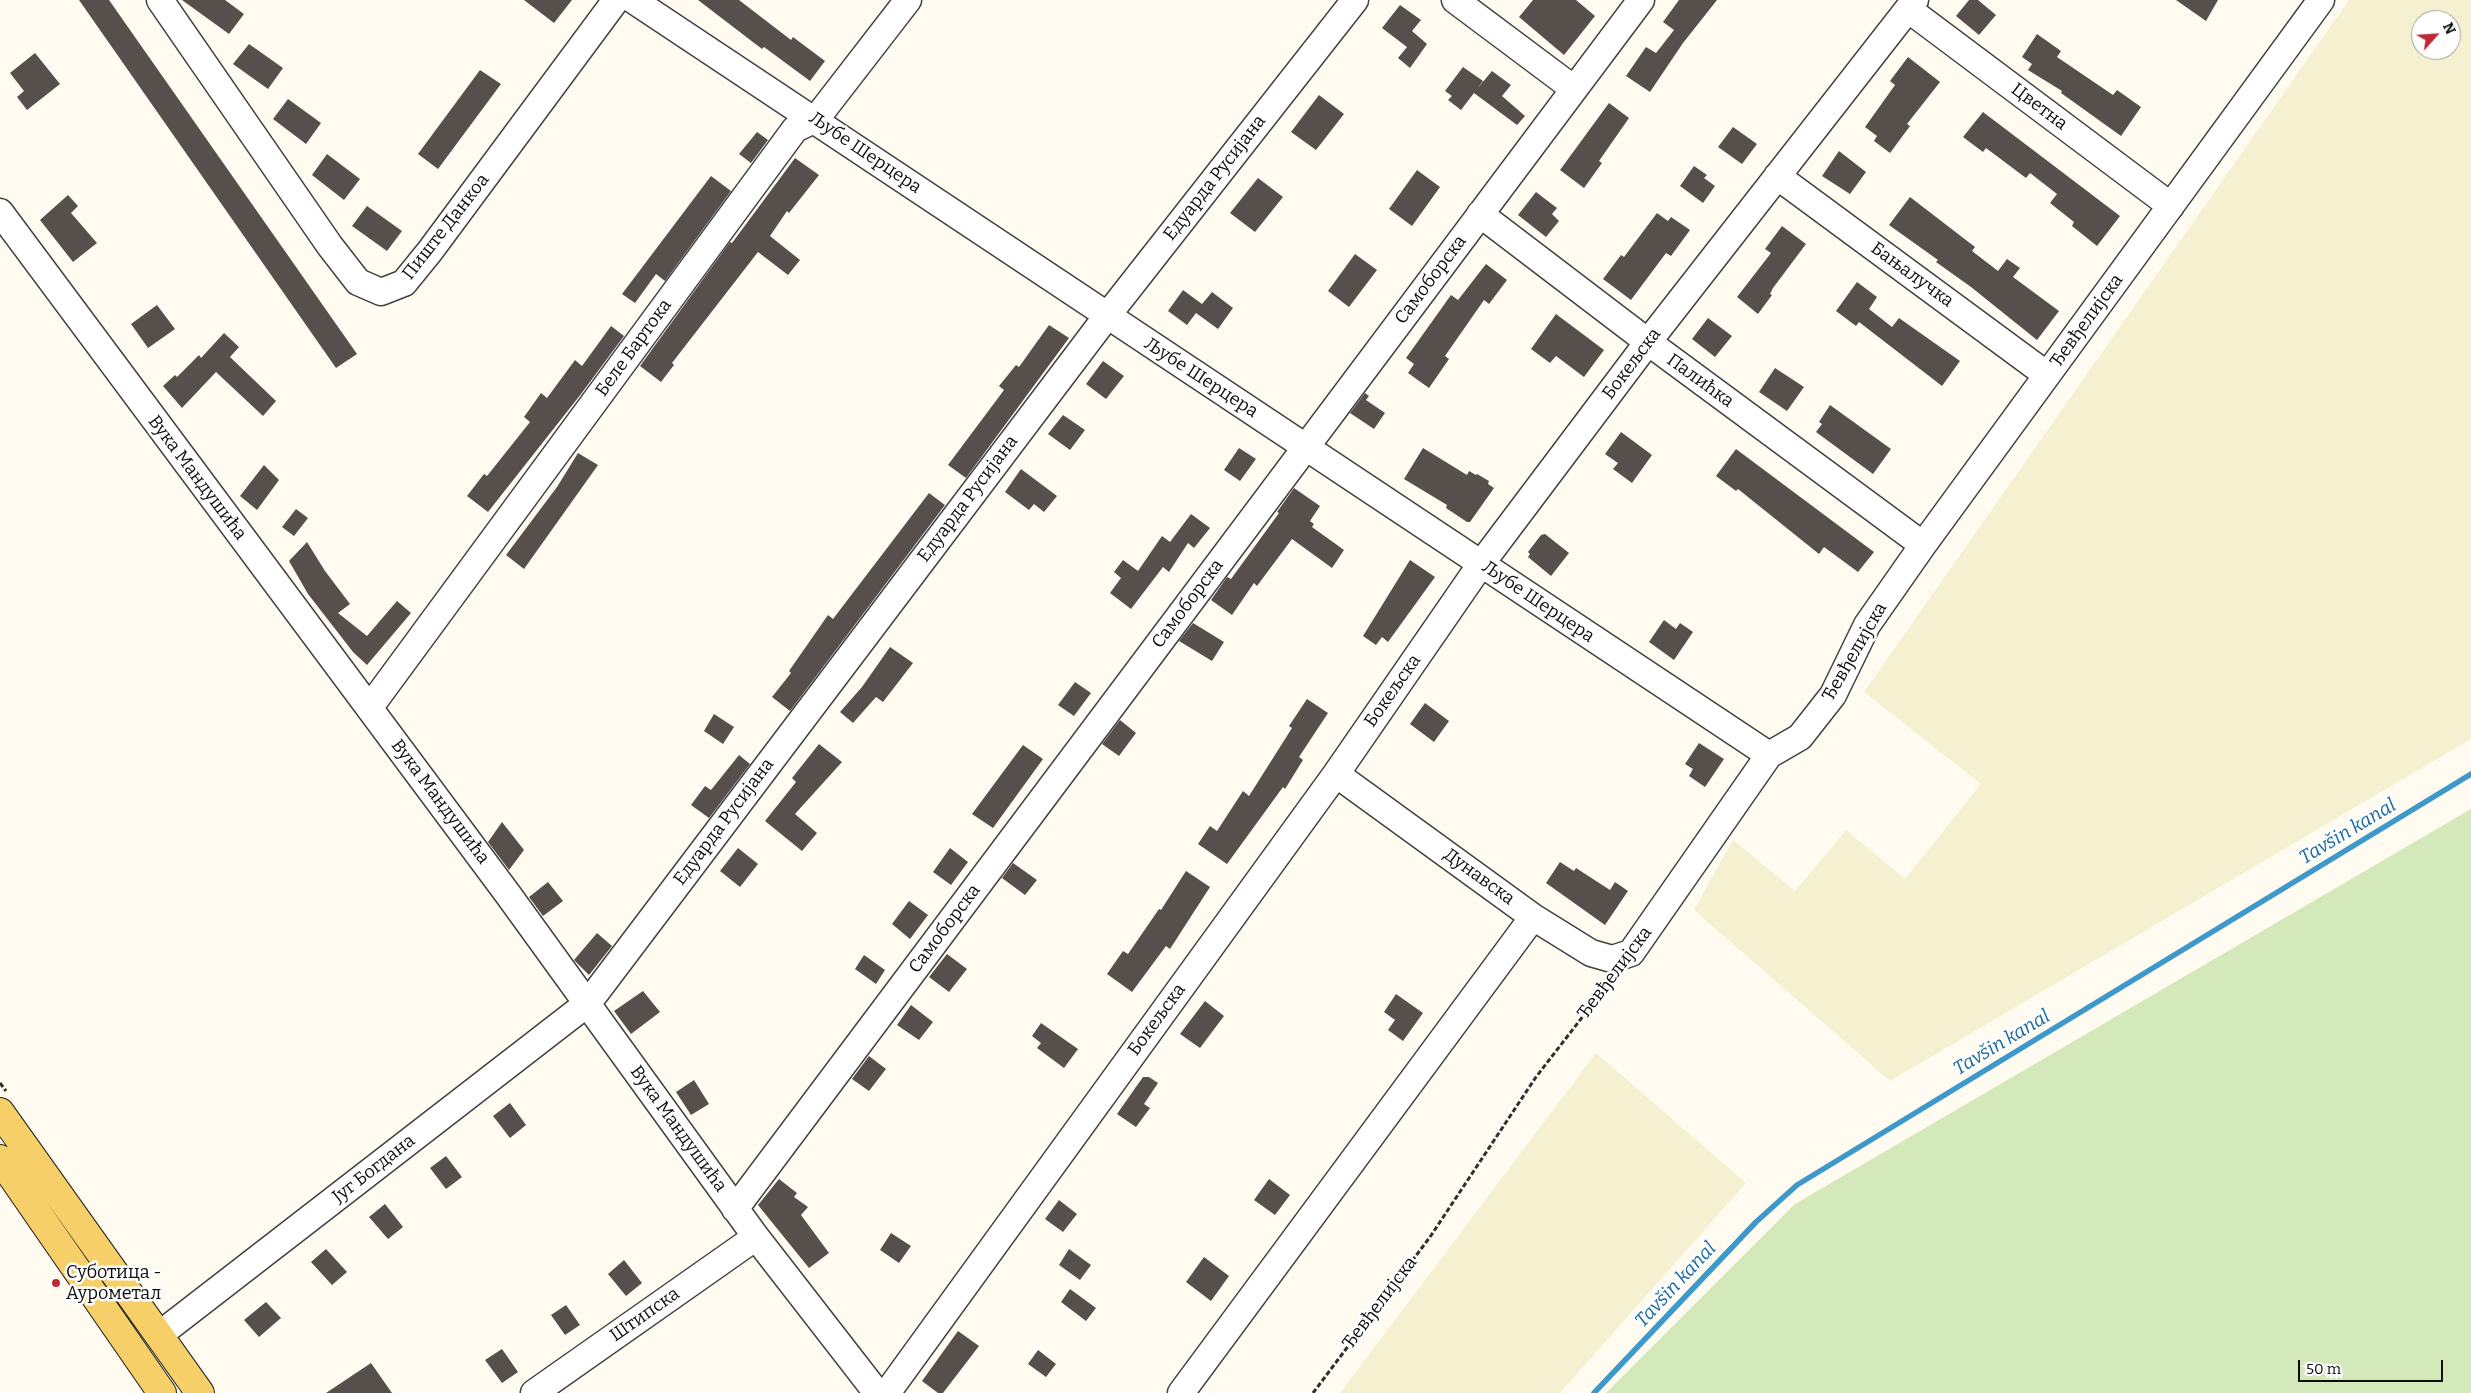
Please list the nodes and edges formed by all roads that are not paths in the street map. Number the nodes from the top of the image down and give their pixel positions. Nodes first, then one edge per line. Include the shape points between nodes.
1 (160, 0) edge
2 (616, 0) edge
3 (634, 0) edge
4 (908, 0) edge
5 (1355, 0) edge
6 (1455, 0) edge
7 (1641, 0) edge
8 (2315, 2) edge
9 (1911, 4) edge
10 (1574, 89) junction
11 (816, 119) junction
12 (1777, 176) junction
13 (2171, 206) junction
14 (0, 212) edge
15 (1480, 214) junction
16 (1107, 316) junction
17 (1648, 342) junction
18 (2047, 375) junction
19 (1306, 447) junction
20 (1923, 545) junction
21 (1481, 564) junction
22 (370, 707) junction
23 (1769, 756) junction
24 (1336, 774) junction
25 (1533, 917) junction
26 (1631, 953) joint
27 (588, 1002) junction
28 (0, 1112) edge
29 (0, 1160) edge
30 (735, 1209) junction
31 (756, 1237) junction
32 (160, 1335) junction
33 (134, 1353) junction
34 (162, 1393) edge
35 (200, 1393) edge
36 (534, 1393) edge
37 (877, 1393) edge
38 (887, 1393) edge
39 (1181, 1393) edge

1 - 2 street, Пиште Данкоа via 330,246 358,282 381,292 404,283 425,257
3 - 11 street, Љубе Шерцера
4 - 11 street, Беле Бартока
5 - 16 street, Едуарда Русијана
6 - 10 street
7 - 10 street, Самоборска
8 - 13 street, Ђевђелијска
9 - 12 street, Бокељска
9 - 13 street, Цветна
10 - 15 street, Самоборска
11 - 16 street, Љубе Шерцера
11 - 22 street, Беле Бартока via 796,129
12 - 17 street, Бокељска
12 - 18 street, Бањалучка
13 - 18 street, Ђевђелијска
14 - 22 street, Вука Мандушића
15 - 17 street, Палићка
15 - 19 street, Самоборска
16 - 19 street, Љубе Шерцера
16 - 27 street, Едуарда Русијана
17 - 20 street, Палићка
17 - 21 street, Бокељска
18 - 20 street, Ђевђелијска
19 - 21 street, Љубе Шерцера
19 - 30 street, Самоборска
20 - 23 street, Ђевђелијска via 1866,625 1833,695 1800,737
21 - 23 street, Љубе Шерцера
21 - 24 street, Бокељска
22 - 27 street, Вука Мандушића
23 - 26 street, Ђевђелијска
24 - 25 street, Дунавска
24 - 38 street, Бокељска
25 - 26 street, Дунавска via 1590,953 1612,959
25 - 39 street
27 - 30 street, Вука Мандушића
27 - 32 street, Југ Богдана
28 - 32 main road
29 - 33 main road
30 - 31 street, Вука Мандушића
31 - 36 street, Штипска
31 - 37 street, Вука Мандушића
32 - 33 main road
32 - 35 main road
33 - 34 main road

